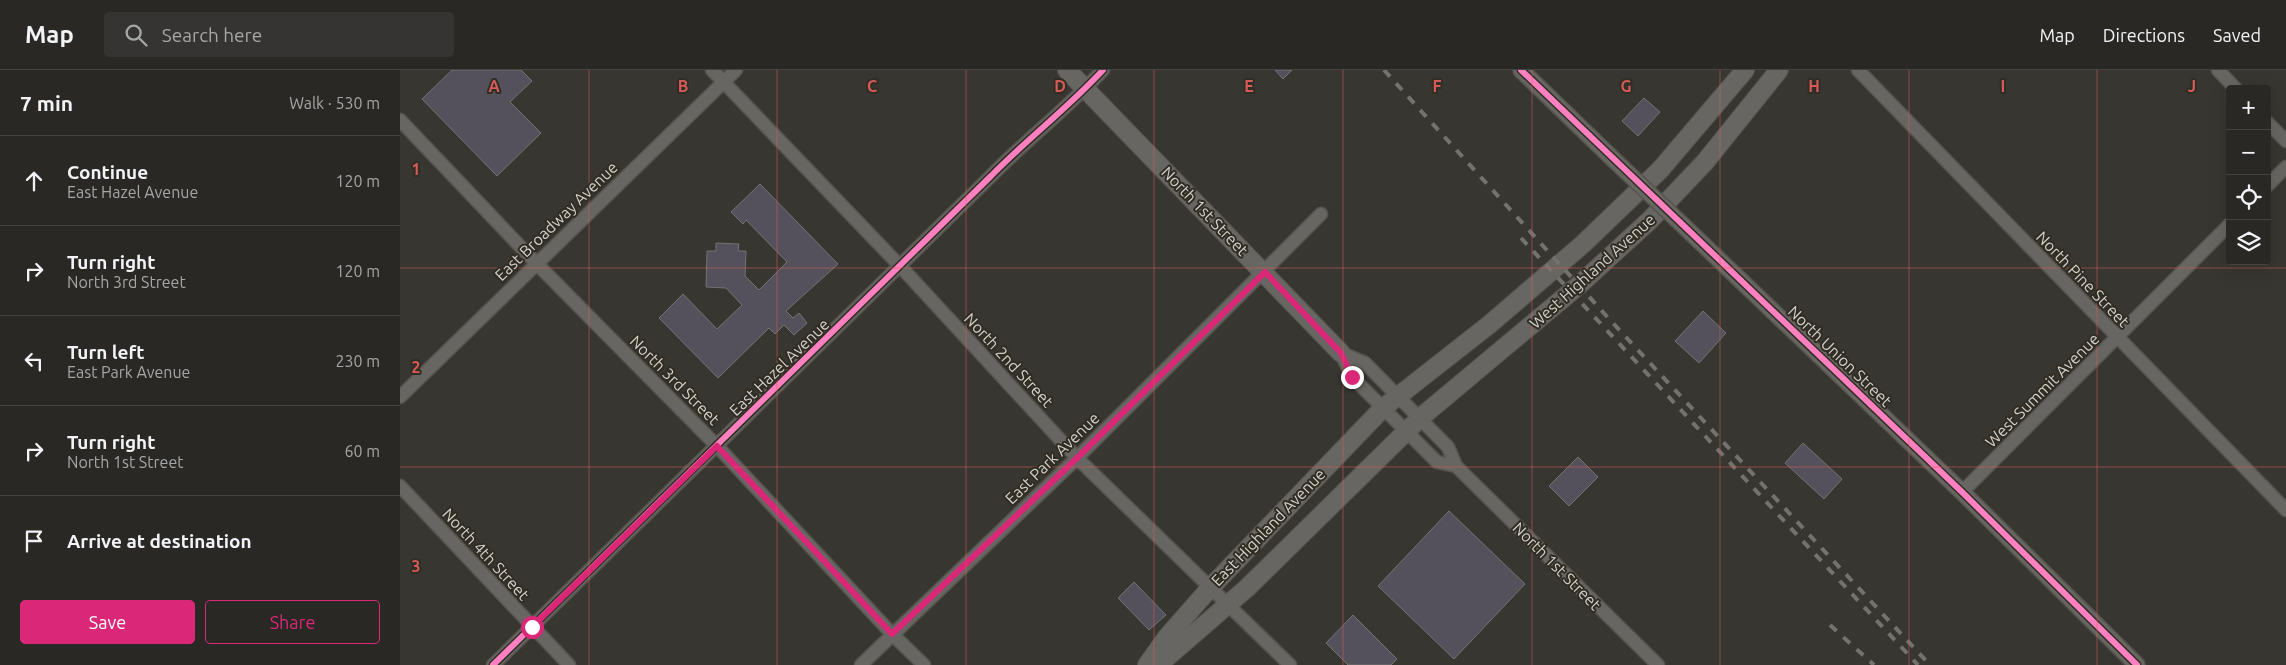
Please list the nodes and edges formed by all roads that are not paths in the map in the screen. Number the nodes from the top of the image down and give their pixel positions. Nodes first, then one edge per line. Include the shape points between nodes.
1 (712, 70) edge
2 (736, 70) edge
3 (1067, 70) edge
4 (1103, 70) edge
5 (1521, 70) edge
6 (1745, 70) edge
7 (1779, 70) edge
8 (1858, 70) edge
9 (2218, 70) edge
10 (724, 82) junction
11 (2232, 85) edge
12 (1086, 89) junction
13 (400, 120) edge
14 (2271, 126) edge
15 (2286, 141) edge
16 (2286, 167) edge
17 (2271, 182) edge
18 (1321, 214) dead end
19 (2226, 228) edge
20 (536, 263) junction
21 (901, 267) junction
22 (1265, 272) junction
23 (2118, 339) junction
24 (1341, 353) junction
25 (1398, 396) junction
26 (400, 397) edge
27 (1383, 408) junction
28 (1420, 418) junction
29 (1406, 431) junction
30 (717, 446) junction
31 (1077, 458) junction
32 (1456, 466) junction
33 (400, 486) edge
34 (1962, 492) junction
35 (2286, 510) edge
36 (1210, 588) junction
37 (1228, 605) junction
38 (532, 627) junction
39 (892, 634) junction
40 (493, 665) edge
41 (569, 665) edge
42 (861, 665) edge
43 (924, 665) edge
44 (1147, 665) edge
45 (1158, 665) edge
46 (1290, 665) edge
47 (1658, 665) edge
48 (2137, 665) edge

1 - 10 street, North 2nd Street
2 - 10 street, East Broadway Avenue
3 - 12 main road, North 1st Street
4 - 12 street, East Hazel Avenue
5 - 34 street, North Union Street, bridge
6 - 25 main road, West Highland Avenue via 1690,137 1617,213 1541,282
7 - 28 main road, West Highland Avenue via 1705,162 1649,221 1579,285
8 - 23 street, North Pine Street
9 - 11 street
10 - 20 street, East Broadway Avenue
10 - 21 street, North 2nd Street
12 - 21 street, East Hazel Avenue via 993,173
12 - 22 main road, North 1st Street
13 - 20 street, North 3rd Street
14 - 15 street
16 - 17 street
18 - 22 street, East Park Avenue
19 - 23 street, West Summit Avenue
20 - 26 street, East Broadway Avenue
20 - 30 street, North 3rd Street
21 - 30 street, East Hazel Avenue
21 - 31 street, North 2nd Street
22 - 24 main road, North 1st Street
22 - 31 street, East Park Avenue
23 - 34 street, West Summit Avenue
23 - 35 street, North Pine Street
24 - 25 street, North 1st Street via 1365,363
24 - 27 street, North 1st Street via 1352,377
25 - 27 main road, East Highland Avenue
25 - 28 street, North 1st Street
27 - 29 street, North 1st Street
27 - 36 main road, East Highland Avenue
28 - 29 main road, West Highland Avenue
28 - 32 street, North 1st Street via 1448,447
29 - 32 street, North 1st Street via 1437,462
29 - 37 main road, East Highland Avenue
30 - 38 street, East Hazel Avenue
30 - 39 street, North 3rd Street
31 - 36 street, North 2nd Street
31 - 39 street, East Park Avenue
32 - 47 street, North 1st Street
33 - 38 street, North 4th Street
34 - 48 street, North Union Street
36 - 37 street, North 2nd Street
36 - 44 main road, East Highland Avenue via 1166,637
37 - 45 main road, East Highland Avenue
37 - 46 street, North 2nd Street
38 - 40 street, East Hazel Avenue
38 - 41 street, North 4th Street
39 - 42 street, East Park Avenue
39 - 43 street, North 3rd Street

